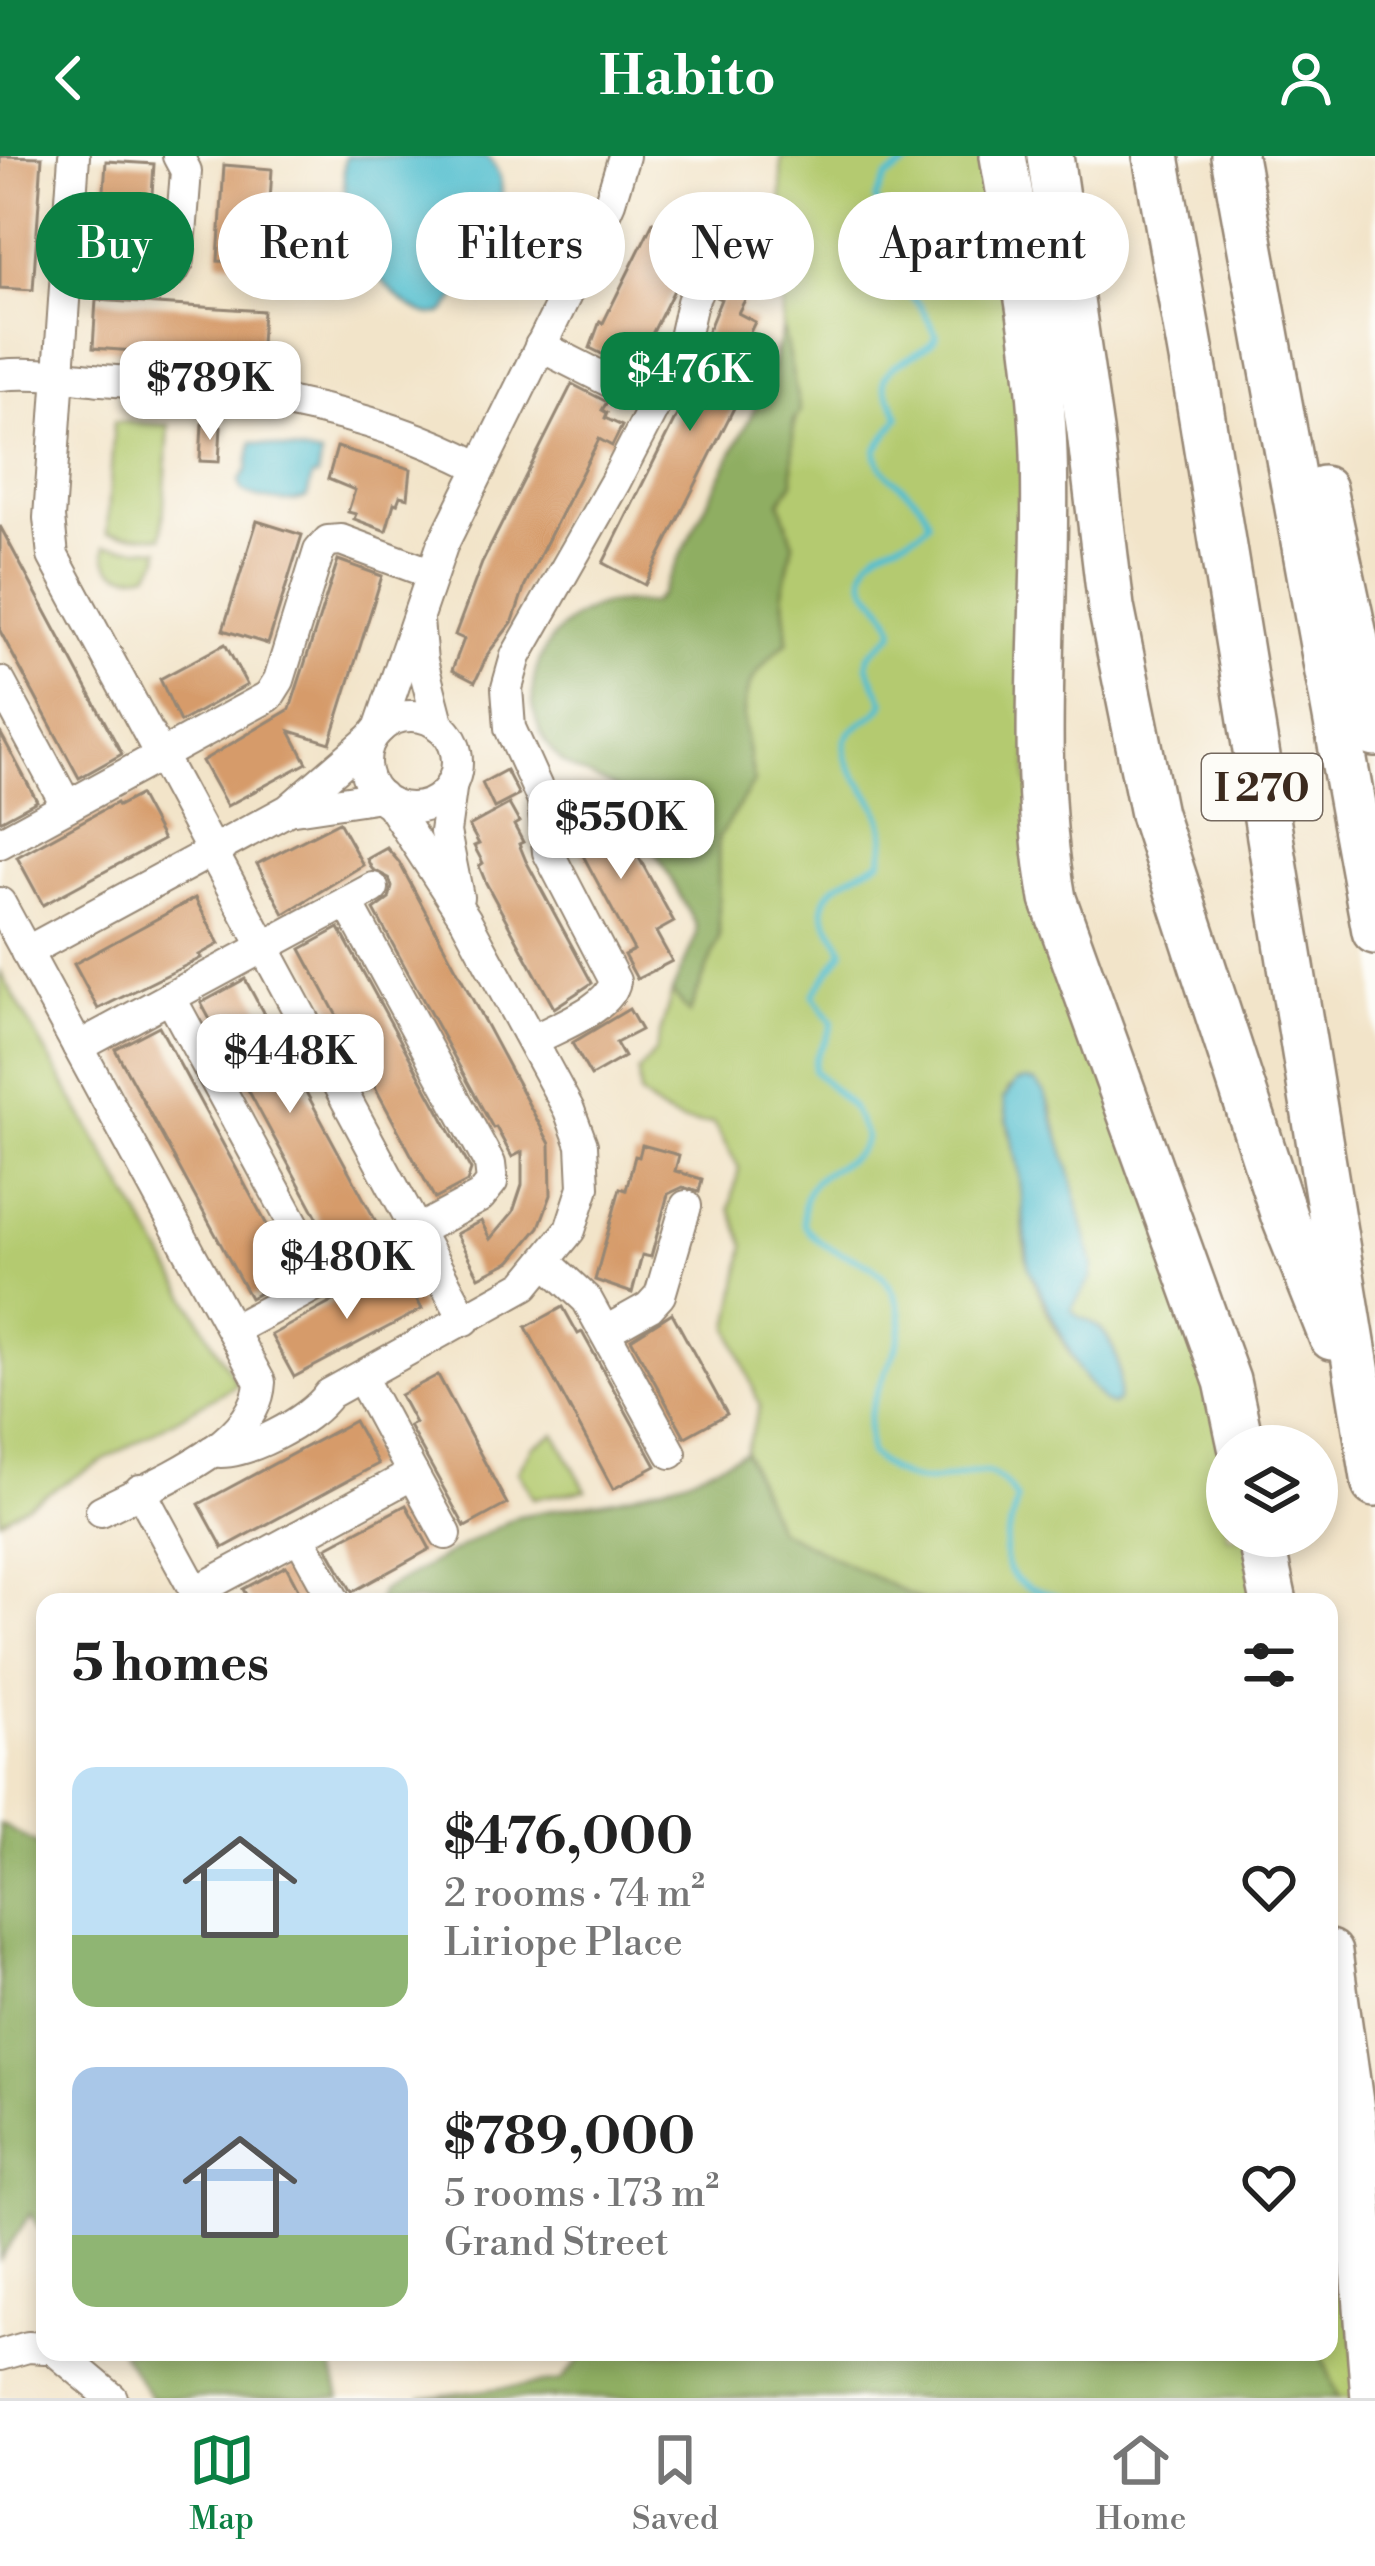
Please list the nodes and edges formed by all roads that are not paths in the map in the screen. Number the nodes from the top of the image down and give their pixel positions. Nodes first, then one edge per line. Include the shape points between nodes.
1 (74, 156) edge
2 (178, 156) edge
3 (623, 156) edge
4 (1003, 156) edge
5 (1050, 156) edge
6 (1156, 156) edge
7 (1234, 156) edge
8 (71, 192) edge
9 (184, 192) edge
10 (1246, 236) junction
11 (64, 300) edge
12 (693, 300) edge
13 (540, 346) junction
14 (0, 375) edge
15 (59, 376) junction
16 (655, 404) junction
17 (480, 467) junction
18 (430, 573) junction
19 (417, 609) junction
20 (0, 682) edge
21 (440, 726) junction
22 (375, 734) junction
23 (1375, 734) edge
24 (159, 757) junction
25 (452, 782) junction
26 (385, 800) junction
27 (68, 806) junction
28 (288, 810) junction
29 (0, 843) edge
30 (211, 852) junction
31 (0, 903) edge
32 (466, 920) junction
33 (1375, 931) edge
34 (262, 947) junction
35 (26, 952) junction
36 (170, 997) junction
37 (532, 1041) junction
38 (78, 1047) junction
39 (686, 1206) dead end
40 (416, 1231) junction
41 (547, 1263) junction
42 (324, 1280) junction
43 (465, 1320) junction
44 (232, 1330) junction
45 (606, 1331) junction
46 (361, 1377) junction
47 (260, 1382) junction
48 (328, 1394) junction
49 (1364, 1418) junction
50 (1236, 1425) edge
51 (212, 1451) junction
52 (671, 1453) dead end
53 (413, 1474) junction
54 (1375, 1484) edge
55 (140, 1490) junction
56 (101, 1511) dead end
57 (446, 1534) dead end
58 (299, 1536) junction
59 (1264, 1557) edge
60 (196, 1593) edge
61 (205, 1593) edge
62 (330, 1593) edge
63 (1272, 1593) edge
64 (1338, 2017) edge
65 (36, 2347) edge
66 (0, 2355) edge
67 (68, 2361) edge
68 (112, 2398) edge
69 (1374, 2398) edge

1 - 8 street
2 - 9 street
3 - 13 street via 610,202
4 - 50 highway via 1040,377 1038,764 1053,899
5 - 49 highway via 1111,607 1153,814 1284,1216
6 - 49 highway, I 270
7 - 10 highway, I 270
10 - 23 highway, I 270 via 1284,307
10 - 33 highway, I 270
11 - 15 street
12 - 16 street via 685,344
13 - 16 street
13 - 17 street
14 - 15 street
15 - 17 street via 205,389 353,416
15 - 24 street via 53,556
16 - 37 street via 508,679 510,728 543,801 548,852 615,981 606,999
17 - 18 street
18 - 19 street
18 - 24 street via 328,541 273,691
19 - 21 street
19 - 22 street
20 - 27 street
21 - 22 street via 402,717
21 - 25 street via 457,758
22 - 26 street via 364,763
22 - 28 street
24 - 27 street
24 - 30 street
25 - 26 street via 425,806
25 - 32 street via 446,843
26 - 28 street
26 - 32 street
27 - 29 street
28 - 30 street
30 - 34 street
30 - 35 street
31 - 35 street
32 - 37 street
34 - 36 street
34 - 40 street
34 - 40 street via 360,895 493,1173 480,1197
35 - 38 street
36 - 38 street
36 - 42 street
37 - 41 street via 577,1127 584,1166 576,1218
38 - 44 street
39 - 45 street via 660,1295
40 - 42 street
40 - 43 street
41 - 43 street
41 - 45 street via 578,1289
42 - 44 street
43 - 46 street
44 - 47 street
45 - 52 street
46 - 48 street
46 - 53 street
47 - 48 street via 289,1401
47 - 51 street via 250,1418
48 - 51 street via 314,1411 242,1450
49 - 54 highway, I 270
51 - 55 street
53 - 57 street
53 - 58 street
55 - 56 street
55 - 60 street
58 - 61 street
58 - 62 street
59 - 63 highway
64 - 69 highway
65 - 66 street
67 - 68 street

